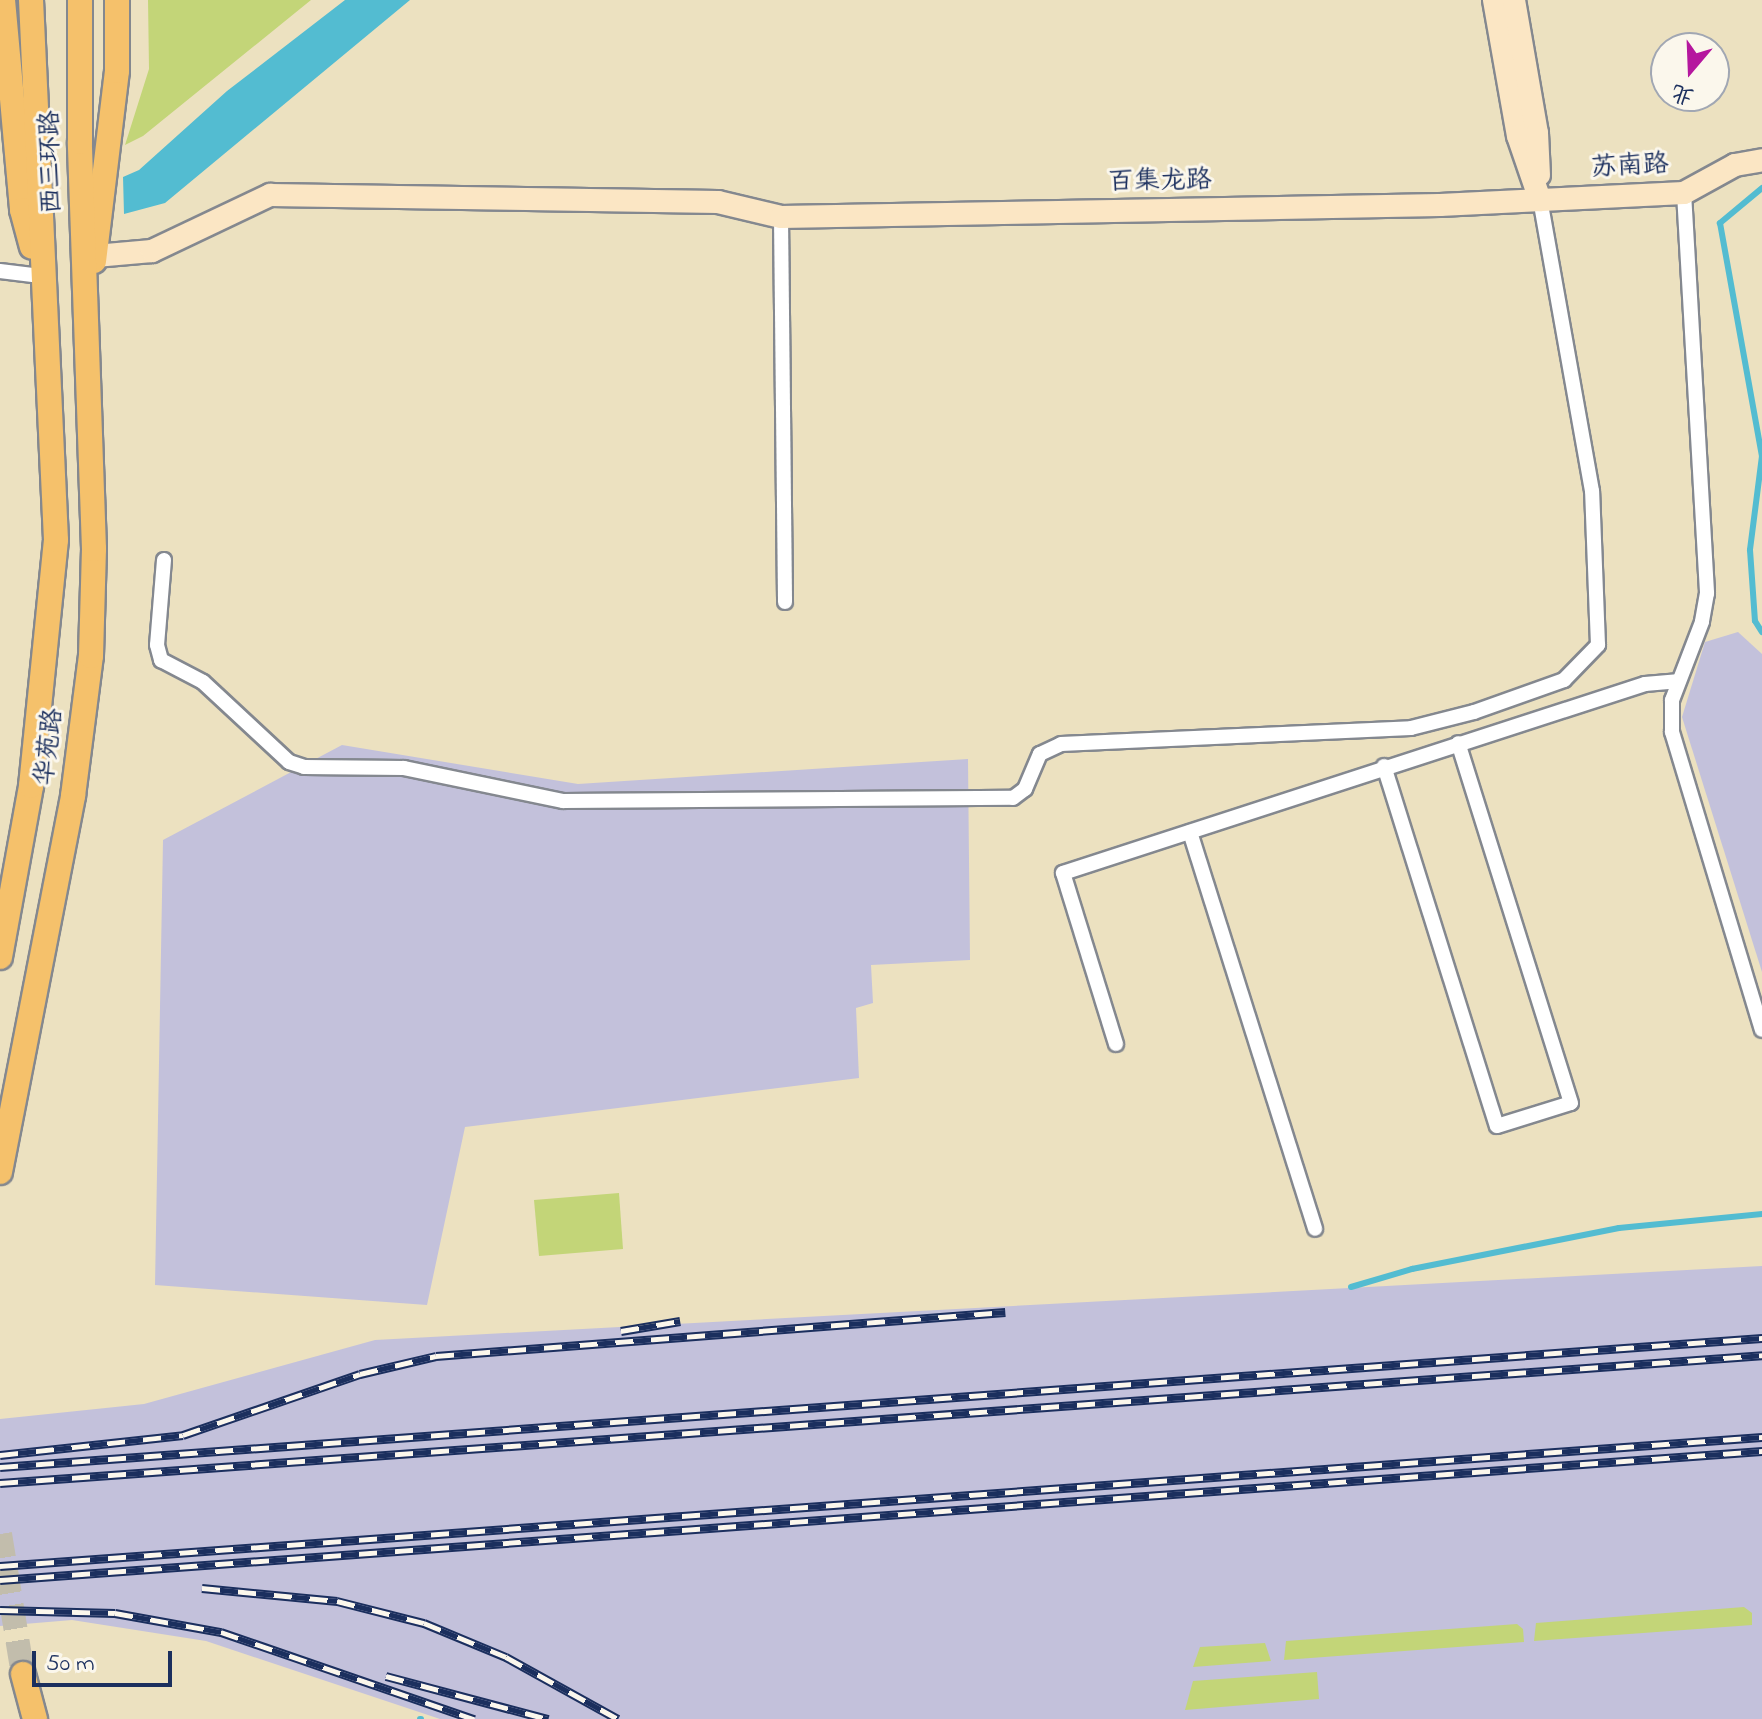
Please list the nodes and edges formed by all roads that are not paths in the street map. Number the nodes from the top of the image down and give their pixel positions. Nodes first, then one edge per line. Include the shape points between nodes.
1 (3, 0) edge
2 (31, 0) edge
3 (80, 0) edge
4 (117, 0) edge
5 (1494, 0) edge
6 (1514, 0) edge
7 (1762, 160) edge
8 (1684, 193) junction
9 (1540, 200) junction
10 (781, 217) junction
11 (89, 257) junction
12 (0, 271) edge
13 (41, 276) junction
14 (164, 560) dead end
15 (785, 602) dead end
16 (1677, 681) junction
17 (1458, 743) junction
18 (1384, 766) junction
19 (1190, 832) junction
20 (0, 957) edge
21 (1762, 1030) edge
22 (1116, 1044) dead end
23 (0, 1172) edge
24 (1315, 1229) dead end
25 (23, 1674) tunnel mouth
26 (35, 1719) edge

1 - 13 main road via 22,210
2 - 13 main road, 西三环路
3 - 11 main road, 西三环路
4 - 11 main road via 117,71
5 - 9 street via 1518,136
6 - 9 street via 1537,133
7 - 8 street, 苏南路 via 1735,165
8 - 9 street, 苏南路
8 - 16 street via 1707,593 1702,622
9 - 10 street, 百集龙路
9 - 14 street via 1592,491 1598,645 1564,680 1461,715 1397,729 1061,744 1040,754 1025,789 1013,798 563,801 404,768 304,767 289,762 203,682 161,660 157,645
10 - 11 street, 百集龙路 via 718,202 270,195 152,251
10 - 15 street
11 - 23 main road, 华苑路 via 85,323 94,549 91,656 73,796
12 - 13 street
13 - 20 main road, 华苑路 via 55,431 56,540 31,786
16 - 17 street via 1645,684
16 - 21 street via 1672,732
17 - 18 street
17 - 18 street via 1571,1103 1542,1113 1497,1126
18 - 19 street
19 - 22 street via 1063,873
19 - 24 street
25 - 26 main road

